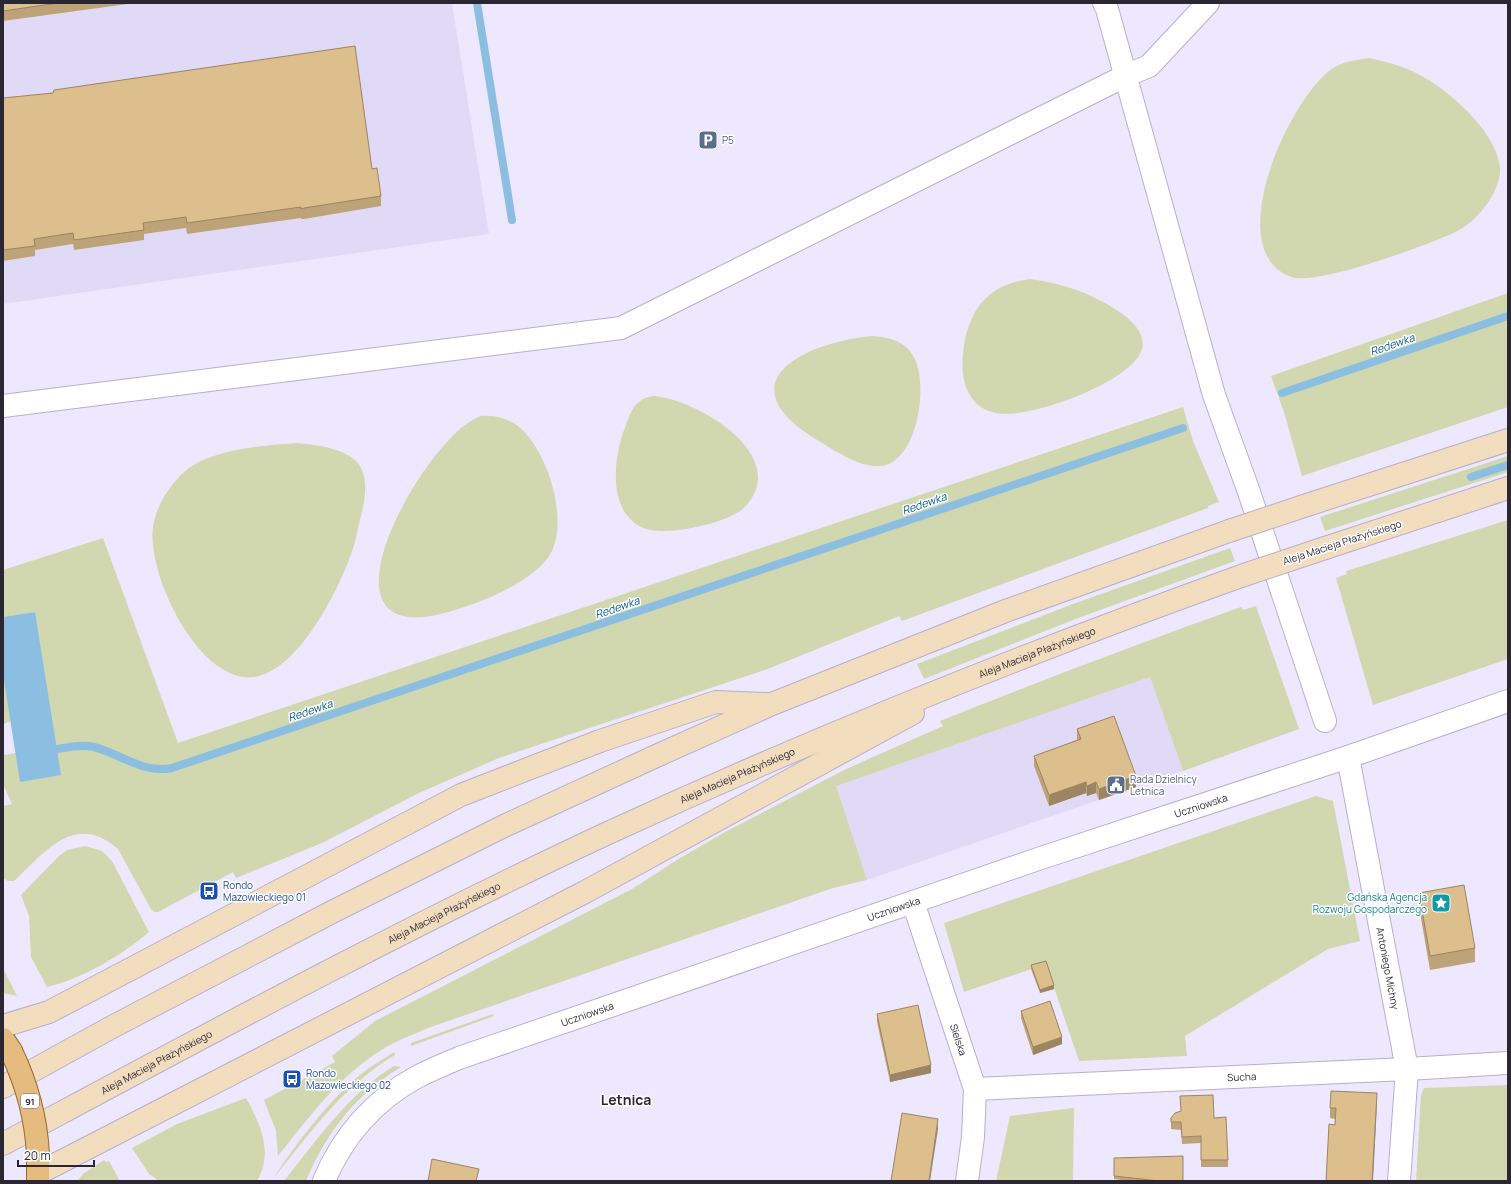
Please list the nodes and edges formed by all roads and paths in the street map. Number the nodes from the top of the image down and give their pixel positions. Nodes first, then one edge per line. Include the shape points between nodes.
1 (1104, 3) edge
2 (1208, 3) edge
3 (1125, 76) junction
4 (3, 406) edge
5 (1508, 440) edge
6 (1508, 488) edge
7 (981, 673) junction
8 (1508, 701) edge
9 (772, 704) junction
10 (1325, 721) dead end
11 (1348, 757) junction
12 (913, 902) junction
13 (3, 1026) edge
14 (7, 1045) edge
15 (1508, 1063) edge
16 (1407, 1070) junction
17 (3, 1087) edge
18 (975, 1089) junction
19 (3, 1144) edge
20 (38, 1170) edge
21 (324, 1181) edge
22 (967, 1181) edge
23 (1399, 1181) edge

1 - 3 street
2 - 3 street via 1149,66
3 - 4 street via 621,328
3 - 10 street via 1214,395
5 - 9 main road, bridge via 1229,531 1008,610
6 - 7 main road, Aleja Macieja Płażyńskiego, bridge via 1244,575
7 - 19 main road, Aleja Macieja Płażyńskiego via 707,788 508,881 366,950
7 - 20 main road via 877,734 585,892
8 - 11 street, Uczniowska
9 - 13 main road via 716,702 600,741 502,778 454,799 49,1012
9 - 17 main road via 497,829 112,1027
11 - 12 street, Uczniowska
11 - 16 street, Antoniego Michny
12 - 18 street, Sielska
12 - 21 street, Uczniowska via 459,1058 417,1077 382,1099 353,1129
14 - 20 main road, 91, bridge via 23,1079 32,1108
15 - 16 street, Sucha
16 - 18 street, Sucha
16 - 23 street, Antoniego Michny
18 - 22 street, Sielska via 973,1137

